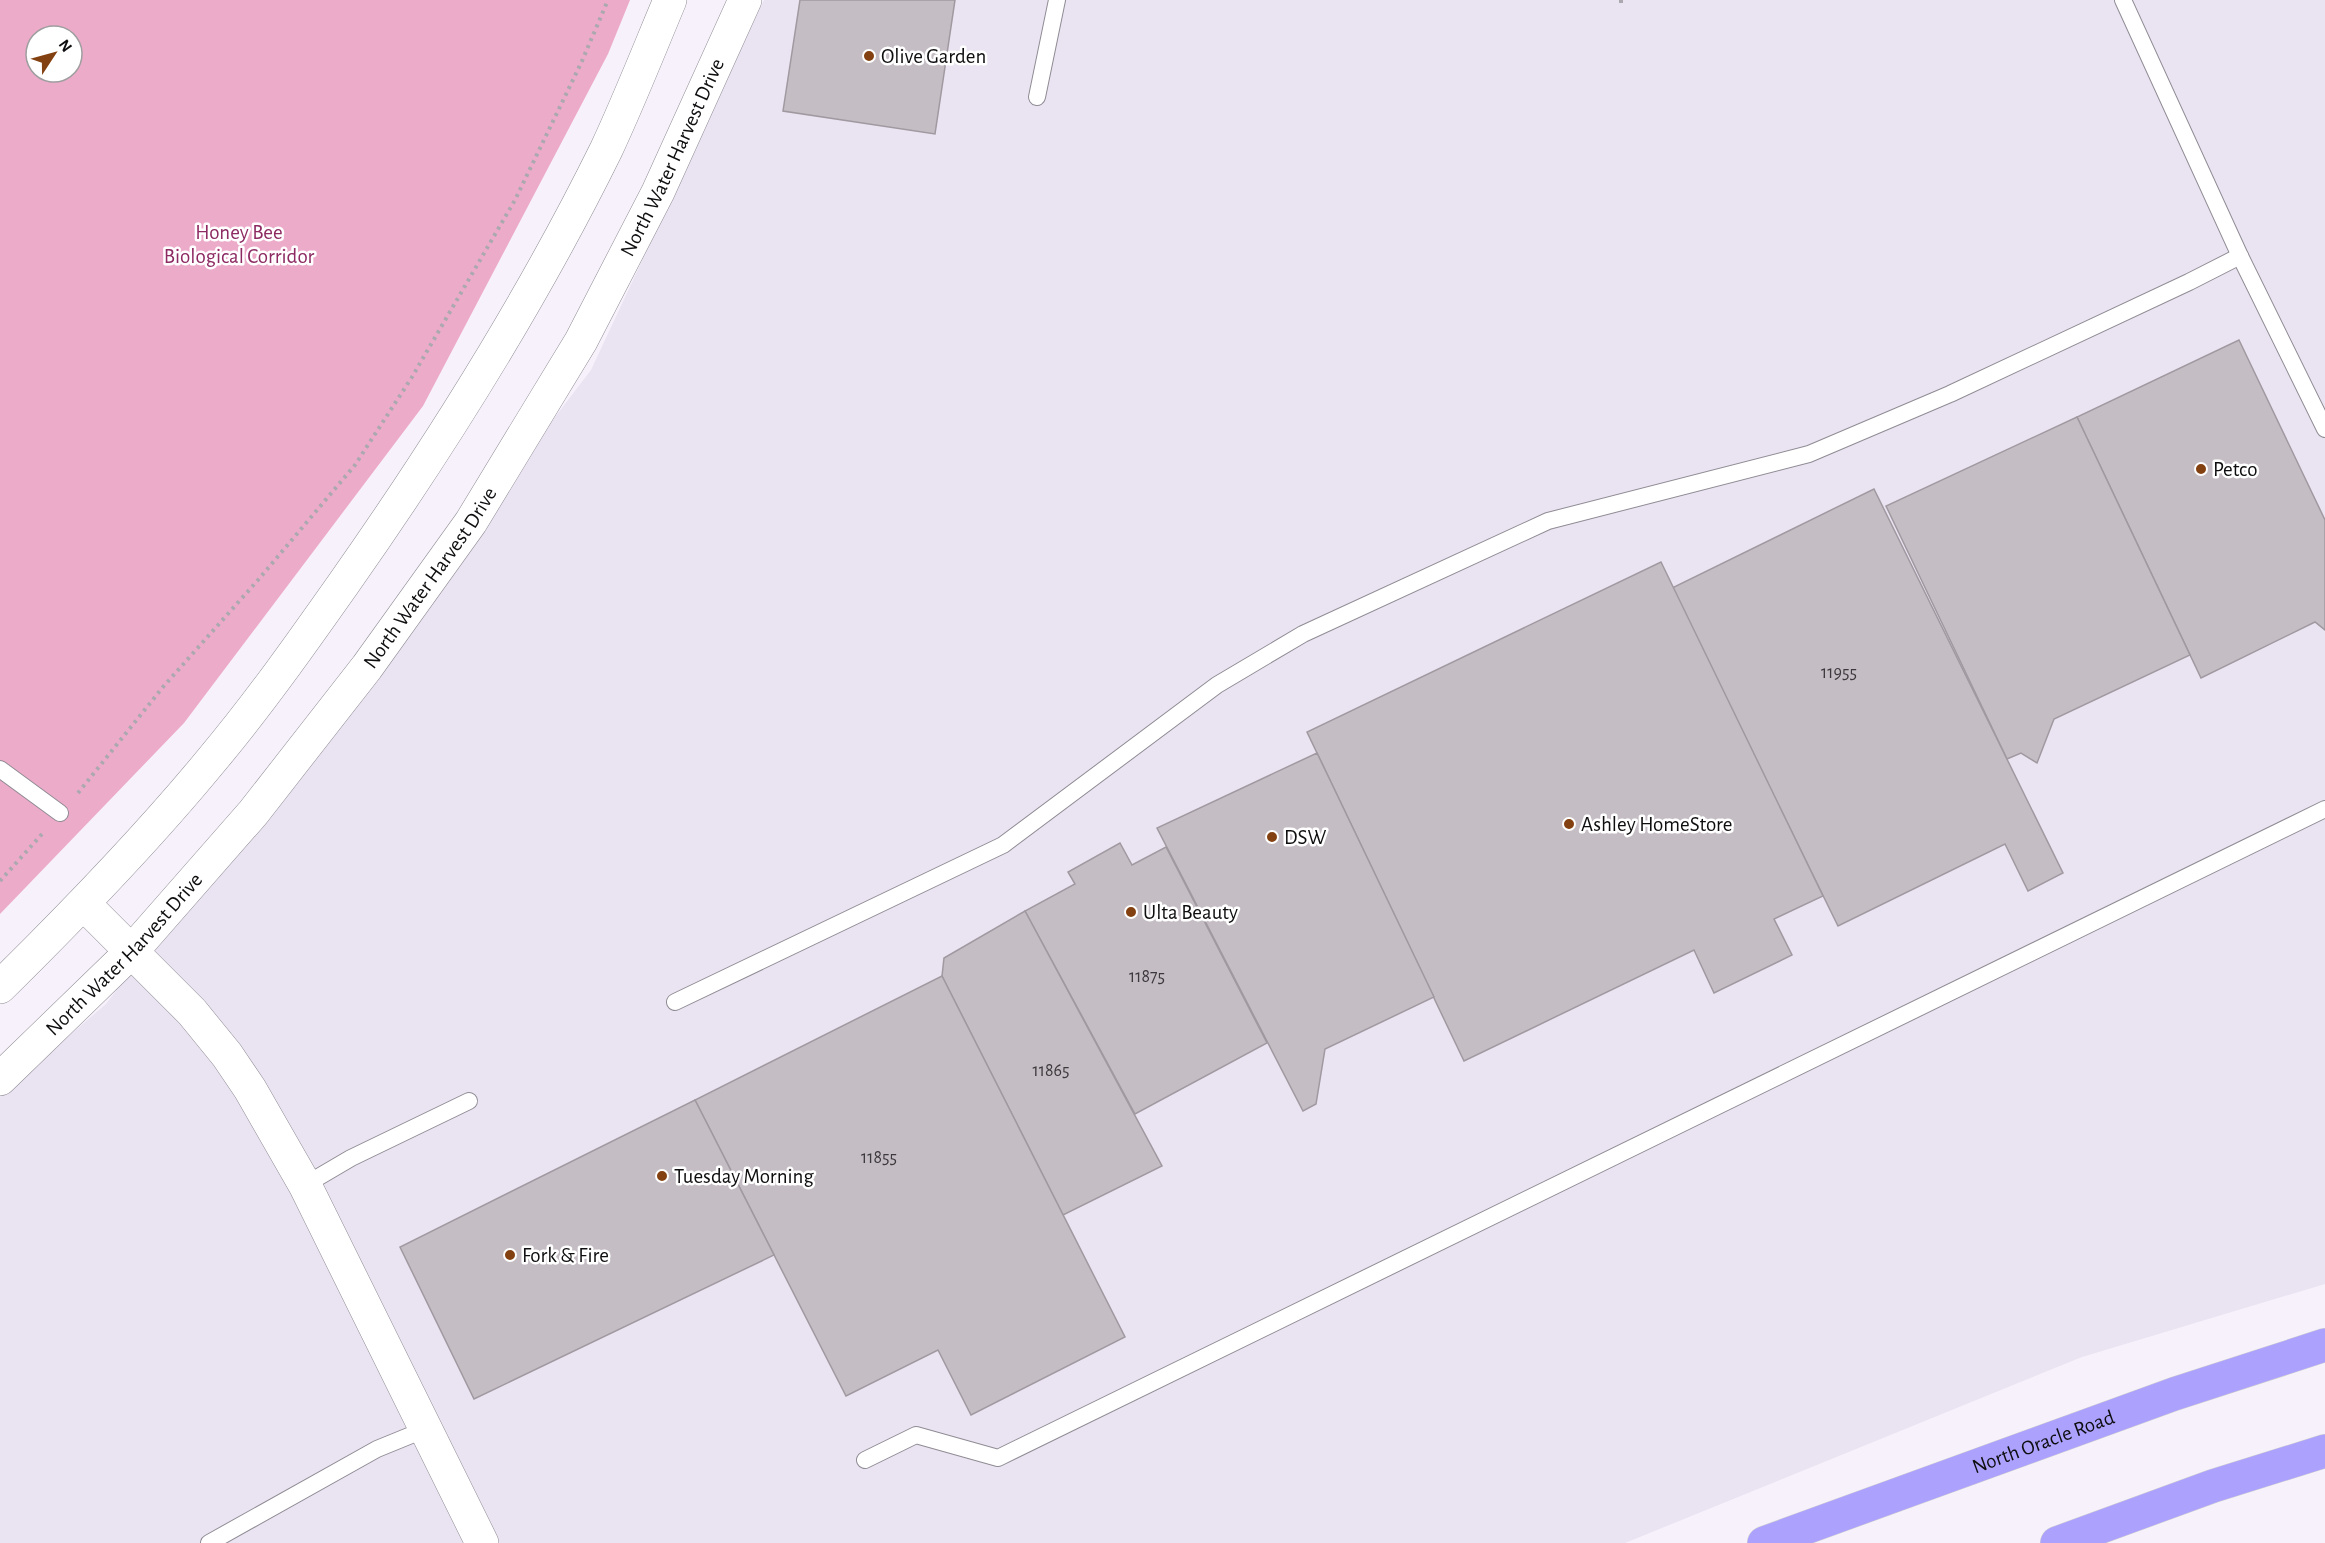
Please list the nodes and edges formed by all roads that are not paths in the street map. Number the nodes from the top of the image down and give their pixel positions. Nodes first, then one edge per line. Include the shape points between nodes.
1 (670, 0) edge
2 (745, 0) edge
3 (1058, 0) edge
4 (2123, 0) edge
5 (1037, 96) dead end
6 (2240, 256) junction
7 (2325, 429) edge
8 (0, 769) edge
9 (2325, 809) edge
10 (60, 813) road end
11 (84, 904) junction
12 (132, 951) junction
13 (0, 987) edge
14 (675, 1002) dead end
15 (0, 1079) edge
16 (469, 1101) dead end
17 (305, 1185) junction
18 (2325, 1346) edge
19 (426, 1429) junction
20 (2325, 1450) edge
21 (866, 1460) dead end
22 (209, 1543) edge
23 (482, 1543) edge
24 (1764, 1543) edge
25 (2057, 1543) edge

1 - 11 street via 606,148 542,273 469,397 291,658 210,762
2 - 12 street, North Water Harvest Drive via 658,192 581,341 471,522 367,667 253,813
3 - 5 lane
4 - 6 lane
6 - 7 lane
6 - 14 lane via 1950,394 1809,454 1548,521 1303,634 1217,685 1003,845
8 - 10 lane
9 - 21 lane via 998,1458 916,1435
11 - 12 street
11 - 13 street
12 - 15 street, North Water Harvest Drive
12 - 17 street via 192,1012 227,1055
16 - 17 lane via 351,1158
17 - 19 street
18 - 24 highway, North Oracle Road via 2174,1394
19 - 22 lane via 377,1449
19 - 23 street
20 - 25 highway

